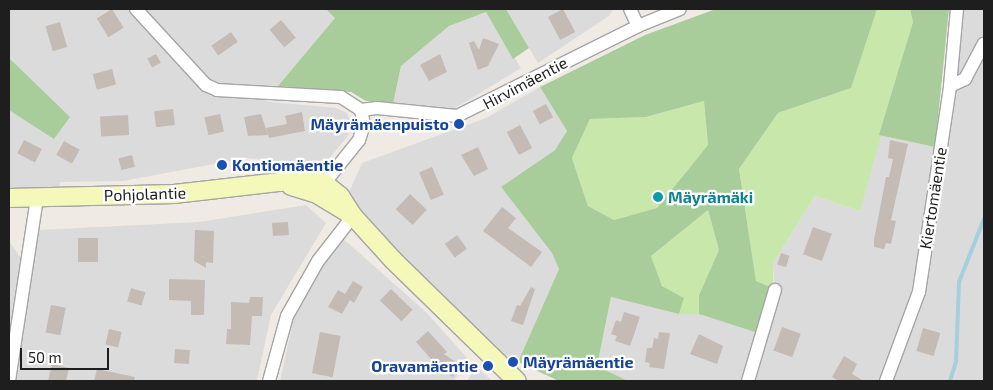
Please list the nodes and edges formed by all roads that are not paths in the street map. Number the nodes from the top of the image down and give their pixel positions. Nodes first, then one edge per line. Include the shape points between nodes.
1 (136, 9) edge
2 (630, 9) edge
3 (680, 9) edge
4 (956, 9) edge
5 (638, 26) junction
6 (984, 44) edge
7 (950, 86) junction
8 (361, 110) junction
9 (320, 188) junction
10 (9, 198) edge
11 (37, 198) junction
12 (353, 216) junction
13 (775, 290) dead end
14 (9, 381) edge
15 (269, 381) edge
16 (516, 381) edge
17 (748, 381) edge
18 (886, 381) edge

1 - 8 street via 206,85 217,90 341,97
2 - 5 street
3 - 5 street, Hirvimäentie
4 - 7 street, Kiertomäentie
5 - 8 street, Hirvimäentie via 457,116 377,108
6 - 7 street via 965,79
7 - 18 street, Kiertomäentie via 919,292
8 - 9 street via 364,124 359,140
9 - 11 street, Pohjolantie via 280,182 174,194
9 - 12 street, Pohjolantie
10 - 11 street, Pohjolantie
11 - 14 street
12 - 15 street via 318,261 287,316
12 - 16 street, Pohjolantie
13 - 17 street

